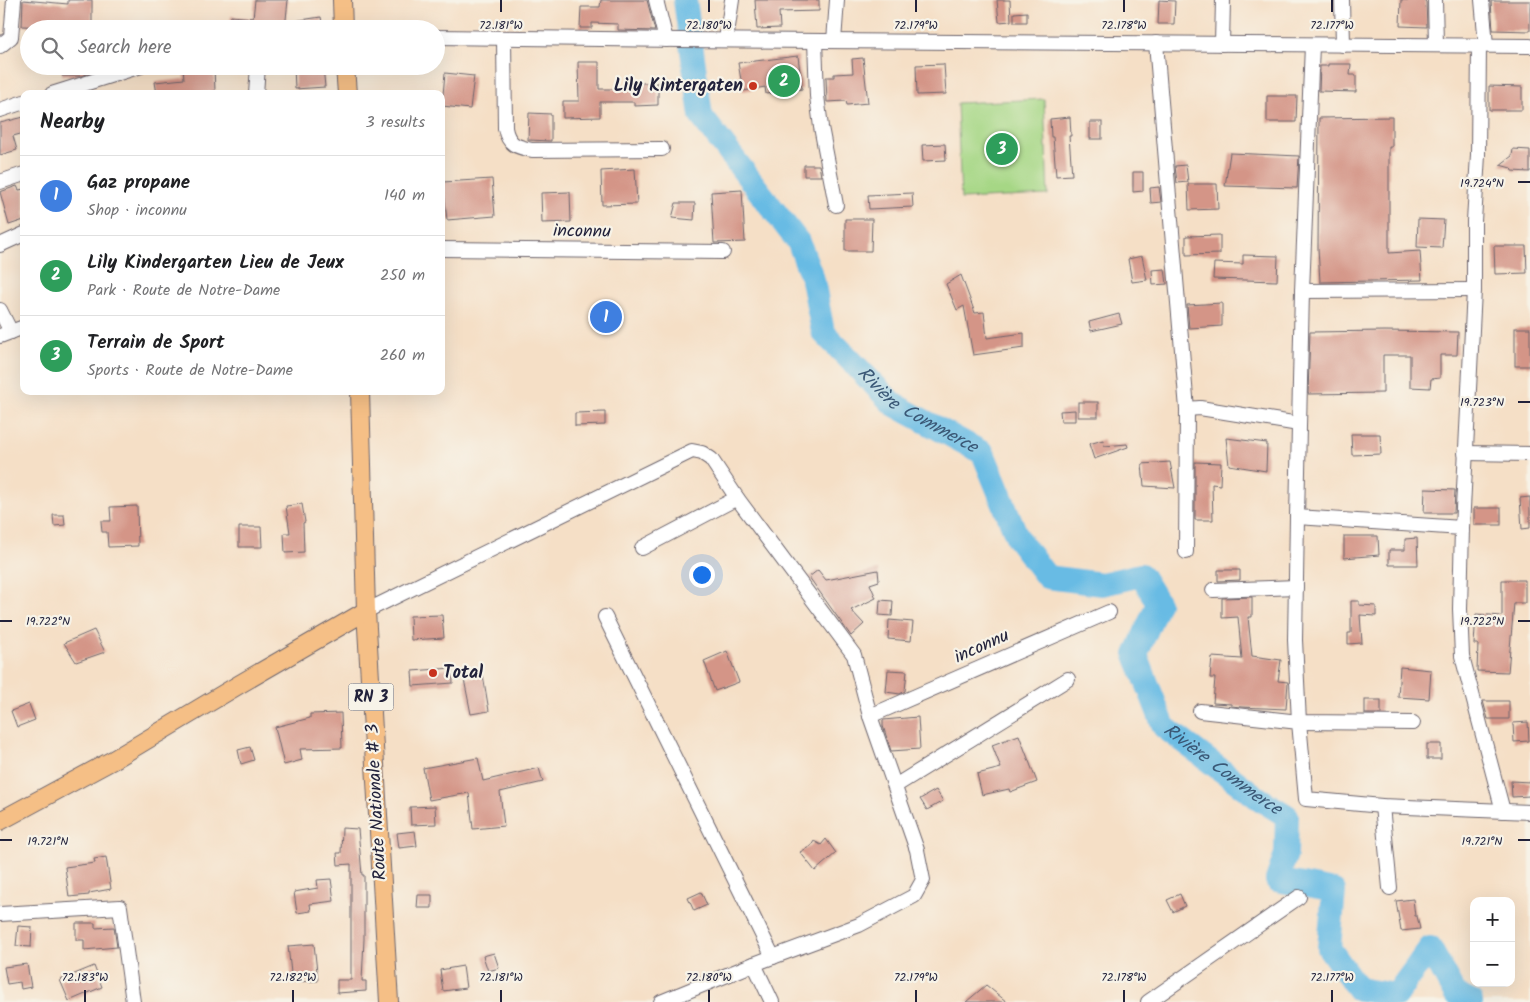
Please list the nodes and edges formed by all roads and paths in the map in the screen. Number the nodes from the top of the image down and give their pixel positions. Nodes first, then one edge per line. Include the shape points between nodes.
1 (14, 0) edge
2 (342, 0) edge
3 (656, 0) edge
4 (732, 0) edge
5 (837, 0) edge
6 (1223, 0) edge
7 (1342, 0) edge
8 (1435, 0) edge
9 (1482, 0) edge
10 (343, 20) edge
11 (445, 37) edge
12 (504, 38) junction
13 (666, 40) junction
14 (719, 40) junction
15 (815, 41) junction
16 (834, 41) junction
17 (1156, 43) junction
18 (1222, 44) junction
19 (1312, 45) junction
20 (1343, 45) junction
21 (1436, 45) junction
22 (1482, 45) junction
23 (0, 46) edge
24 (1530, 46) edge
25 (112, 75) edge
26 (257, 75) edge
27 (346, 75) edge
28 (65, 90) edge
29 (256, 90) edge
30 (347, 90) edge
31 (20, 103) edge
32 (0, 110) edge
33 (662, 149) dead end
34 (20, 175) edge
35 (0, 182) edge
36 (836, 205) dead end
37 (20, 236) edge
38 (0, 245) edge
39 (445, 249) edge
40 (723, 252) dead end
41 (1302, 290) junction
42 (1474, 290) junction
43 (0, 310) edge
44 (12, 332) edge
45 (360, 395) edge
46 (1187, 408) junction
47 (1299, 424) junction
48 (1465, 453) junction
49 (1530, 454) edge
50 (737, 498) junction
51 (1297, 517) junction
52 (1462, 528) junction
53 (642, 548) dead end
54 (1186, 552) dead end
55 (1296, 587) junction
56 (1213, 590) dead end
57 (366, 612) junction
58 (1109, 612) dead end
59 (605, 616) dead end
60 (1068, 679) dead end
61 (1200, 711) dead end
62 (870, 716) junction
63 (1299, 722) junction
64 (1414, 723) dead end
65 (895, 786) junction
66 (1382, 806) junction
67 (1503, 811) junction
68 (1530, 812) edge
69 (0, 821) edge
70 (1390, 888) dead end
71 (1299, 897) dead end
72 (0, 914) edge
73 (773, 957) junction
74 (754, 964) junction
75 (133, 1002) edge
76 (389, 1002) edge
77 (661, 1002) edge
78 (772, 1002) edge
79 (1148, 1002) edge

1 - 23 street via 11,37
2 - 10 main road
3 - 13 street
4 - 14 street
5 - 16 street
6 - 18 street
7 - 20 street
8 - 21 street
9 - 22 street
11 - 12 street
12 - 13 street
12 - 33 street via 505,128 512,143 532,150
13 - 14 street
14 - 15 street
15 - 16 street
15 - 36 street via 818,104
16 - 17 street
17 - 18 street
17 - 46 street
18 - 19 street
19 - 20 street
19 - 41 street
20 - 21 street
21 - 22 street
22 - 24 street
22 - 42 street
25 - 28 street
26 - 29 street
27 - 30 main road
31 - 32 street
34 - 35 street
37 - 38 street
39 - 40 street, inconnu
41 - 42 street
41 - 47 street
42 - 48 street
43 - 44 street
45 - 57 main road, Route Nationale # 3 / RN 3
46 - 47 street
46 - 54 street
47 - 51 street
48 - 49 street
48 - 52 street
50 - 53 street
50 - 57 street via 711,459 692,451
50 - 62 street via 854,655
51 - 52 street
51 - 55 street
52 - 67 street via 1462,656
55 - 56 street
55 - 63 street
57 - 69 main road via 113,760
57 - 76 main road, Route Nationale # 3 / RN 3
58 - 62 street, inconnu
59 - 73 street
60 - 65 street
61 - 63 street
62 - 65 street
63 - 64 street
63 - 66 street via 1306,799
65 - 73 street via 922,872 923,880 914,896 859,925
66 - 67 street
66 - 70 street
67 - 68 street
71 - 79 street
72 - 75 street via 120,906
73 - 74 street
74 - 77 street
74 - 78 street

